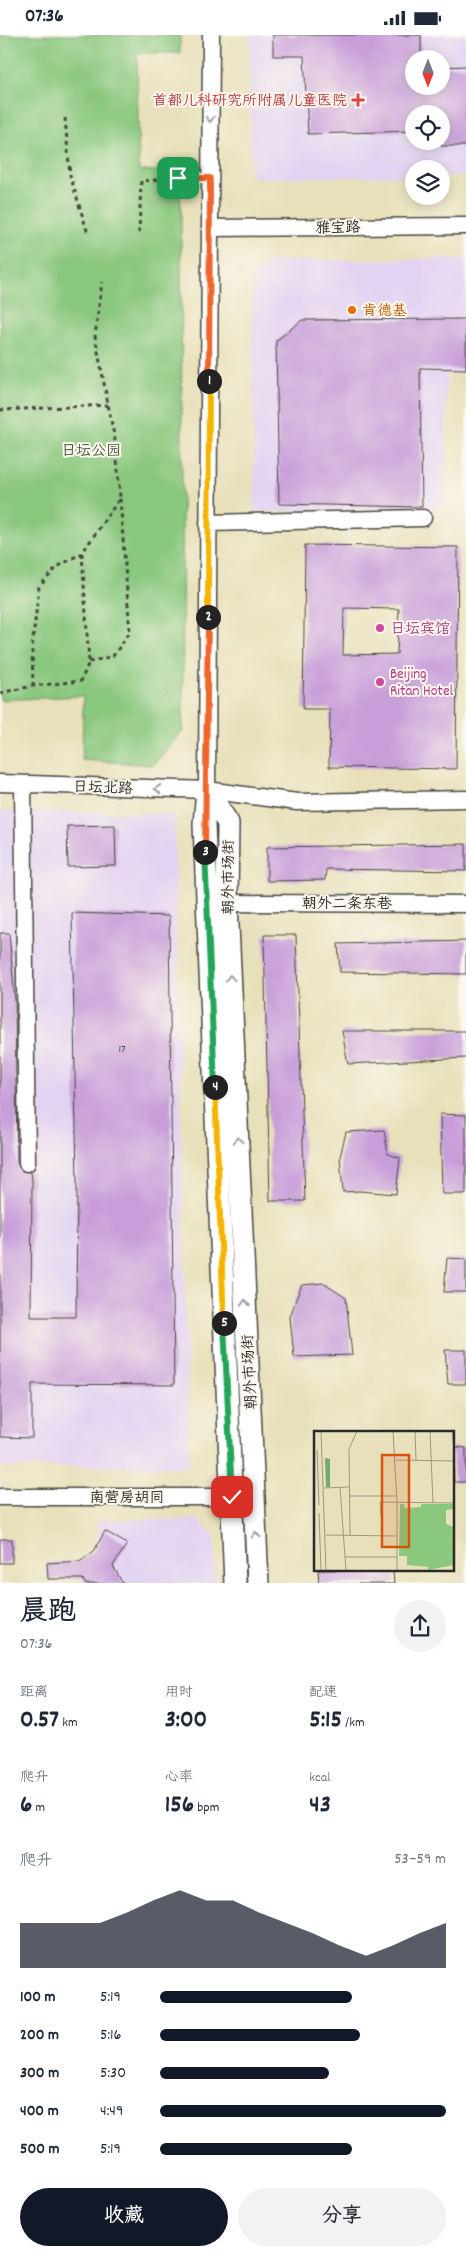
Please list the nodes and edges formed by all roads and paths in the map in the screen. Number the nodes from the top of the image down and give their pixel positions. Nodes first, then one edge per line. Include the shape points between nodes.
1 (211, 35) edge
2 (65, 118) dead end
3 (210, 178) junction
4 (466, 226) edge
5 (210, 229) junction
6 (139, 233) dead end
7 (88, 235) dead end
8 (102, 282) dead end
9 (109, 405) junction
10 (0, 410) edge
11 (120, 498) junction
12 (423, 519) dead end
13 (208, 523) junction
14 (82, 553) junction
15 (89, 662) junction
16 (33, 686) junction
17 (0, 693) edge
18 (0, 783) edge
19 (23, 783) junction
20 (207, 790) junction
21 (466, 799) edge
22 (227, 903) junction
23 (466, 904) edge
24 (27, 1163) dead end
25 (254, 1495) junction
26 (0, 1497) edge
27 (232, 1497) junction
28 (235, 1583) edge
29 (258, 1583) edge

1 -> 3 street
2 - 7 path via 70,175
3 - 5 street
3 - 6 path via 141,181
4 - 5 street, 雅宝路
5 - 13 street
8 - 9 path via 95,337
9 - 10 path
9 - 11 path
11 - 14 path
11 - 15 path via 130,632 113,656
12 - 13 street
13 - 20 street
14 - 15 path
14 - 16 path via 57,567 39,587 32,648
15 - 16 path via 81,681
16 - 17 path
18 - 19 street, 日坛北路
20 -> 19 street, 日坛北路
19 - 24 street
20 - 21 street, 日坛北路 via 298,802
20 - 22 main road, 朝外市场街 via 228,823
20 - 27 main road, 朝外市场街 via 204,824
22 - 23 street, 朝外二条东巷
25 -> 22 main road, 朝外市场街
25 - 27 street, 南营房胡同
29 -> 25 main road, 朝外市场街
26 - 27 street, 南营房胡同
27 - 28 main road, 朝外市场街

